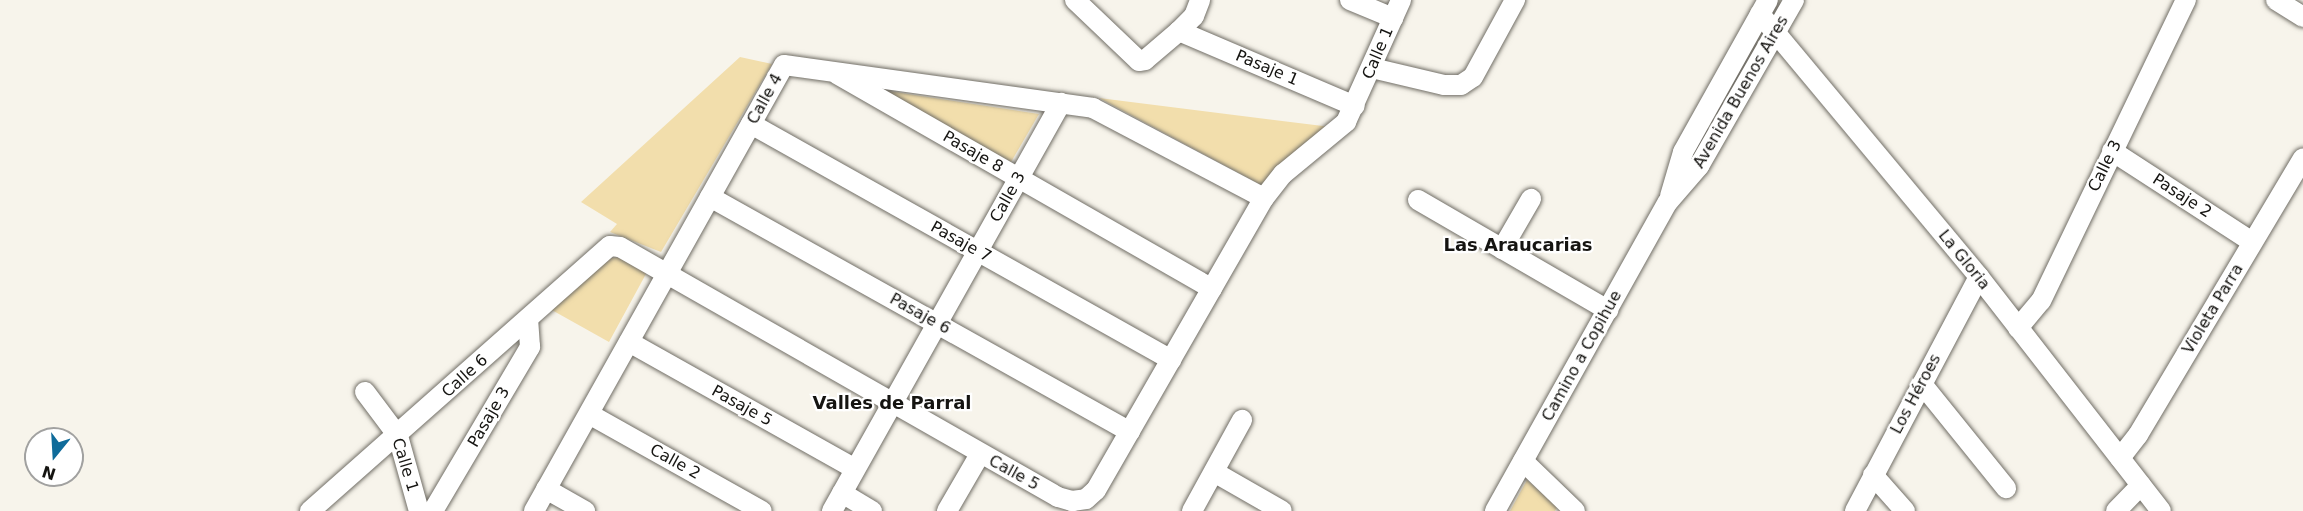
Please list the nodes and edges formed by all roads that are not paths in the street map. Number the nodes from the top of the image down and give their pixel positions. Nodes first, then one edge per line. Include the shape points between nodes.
1 (1075, 0) edge
2 (1200, 0) edge
3 (1350, 0) edge
4 (1401, 0) edge
5 (1515, 0) edge
6 (1794, 0) edge
7 (2186, 0) edge
8 (2276, 0) edge
9 (1764, 7) edge
10 (2303, 16) edge
11 (1393, 18) junction
12 (1179, 31) junction
13 (1776, 33) junction
14 (1372, 68) junction
15 (827, 69) junction
16 (1061, 103) junction
17 (1355, 106) junction
18 (751, 124) junction
19 (2112, 151) junction
20 (2303, 158) edge
21 (1019, 178) junction
22 (710, 197) junction
23 (1264, 198) junction
24 (1531, 199) dead end
25 (1418, 200) dead end
26 (1668, 202) junction
27 (2252, 242) junction
28 (620, 248) joint
29 (1502, 249) junction
30 (978, 251) junction
31 (667, 274) junction
32 (1979, 277) junction
33 (1212, 289) junction
34 (1608, 310) junction
35 (528, 320) junction
36 (937, 324) junction
37 (2019, 328) junction
38 (629, 342) junction
39 (1171, 360) junction
40 (1922, 384) junction
41 (365, 392) dead end
42 (892, 403) junction
43 (589, 414) junction
44 (1242, 420) dead end
45 (1130, 432) junction
46 (398, 436) junction
47 (980, 453) junction
48 (2120, 458) junction
49 (1523, 461) junction
50 (855, 469) junction
51 (1214, 472) junction
52 (1873, 475) junction
53 (2141, 486) junction
54 (2006, 488) dead end
55 (546, 489) junction
56 (842, 493) junction
57 (310, 511) edge
58 (419, 511) edge
59 (433, 511) edge
60 (534, 511) edge
61 (585, 511) edge
62 (762, 511) edge
63 (832, 511) edge
64 (872, 511) edge
65 (947, 511) edge
66 (1192, 511) edge
67 (1282, 511) edge
68 (1495, 511) edge
69 (1574, 511) edge
70 (1855, 511) edge
71 (1905, 511) edge
72 (2116, 511) edge
73 (2161, 511) edge

1 - 12 street via 1139,61
2 - 12 street via 1194,16
3 - 11 street
4 - 11 street, Calle 1
5 - 14 street via 1473,77 1461,85 1444,85
6 - 13 street, Avenida Buenos Aires
7 - 19 street, Calle 3
8 - 10 street
9 - 13 street, La Gloria
9 - 26 street, Avenida Buenos Aires via 1683,152
11 - 14 street, Calle 1
12 - 17 street, Pasaje 1
13 - 26 street, Avenida Buenos Aires via 1699,166
13 - 32 street, La Gloria
14 - 17 street, Calle 1
15 - 16 street, Calle 4
15 - 18 street, Calle 4 via 783,65
15 - 21 street, Pasaje 8
16 - 21 street, Calle 3
16 - 23 street, Calle 4 via 1110,114
17 - 23 street, Calle 5 via 1334,136 1292,166
18 - 22 street, Calle 4
18 - 30 street, Pasaje 7
19 - 27 street, Pasaje 2
19 - 37 street, Calle 3 via 2041,301
20 - 27 street, Violeta Parra
21 - 30 street, Calle 3
21 - 33 street, Pasaje 8
22 - 31 street, Calle 4
22 - 36 street, Pasaje 6
23 - 33 street, Calle 5
24 - 29 street
25 - 29 street
26 - 34 street, Camino a Copihue
27 - 48 street, Violeta Parra via 2138,435
28 - 31 street, Calle 5
28 - 35 street, Calle 6 via 610,246
29 - 34 street
30 - 36 street, Calle 3
30 - 39 street, Pasaje 7
31 - 38 street, Calle 4
31 - 42 street, Calle 5
32 - 37 street, La Gloria
32 - 40 street, Los Héroes
33 - 39 street, Calle 5
34 - 49 street, Camino a Copihue
35 - 46 street, Calle 6
35 - 59 street, Pasaje 3 via 530,347
36 - 42 street, Calle 3
36 - 45 street, Pasaje 6
37 - 48 street, La Gloria
38 - 43 street, Calle 4
38 - 50 street, Pasaje 5
39 - 45 street, Calle 5
40 - 52 street, Los Héroes
40 - 54 street
41 - 46 street, Calle 1
42 - 47 street, Calle 5
42 - 50 street, Calle 3
43 - 55 street, Calle 4
43 - 62 street, Calle 2
44 - 51 street
45 - 47 street, Calle 5 via 1096,490 1079,501 1058,497
46 - 57 street, Calle 6
46 - 58 street, Calle 1
47 - 65 street
48 - 53 street, La Gloria
49 - 68 street, Camino a Copihue
49 - 69 street
50 - 56 street, Calle 3
51 - 66 street
51 - 67 street
52 - 70 street, Los Héroes
52 - 71 street
53 - 72 street
53 - 73 street, La Gloria
55 - 60 street, Calle 4
55 - 61 street
56 - 63 street, Calle 3
56 - 64 street

